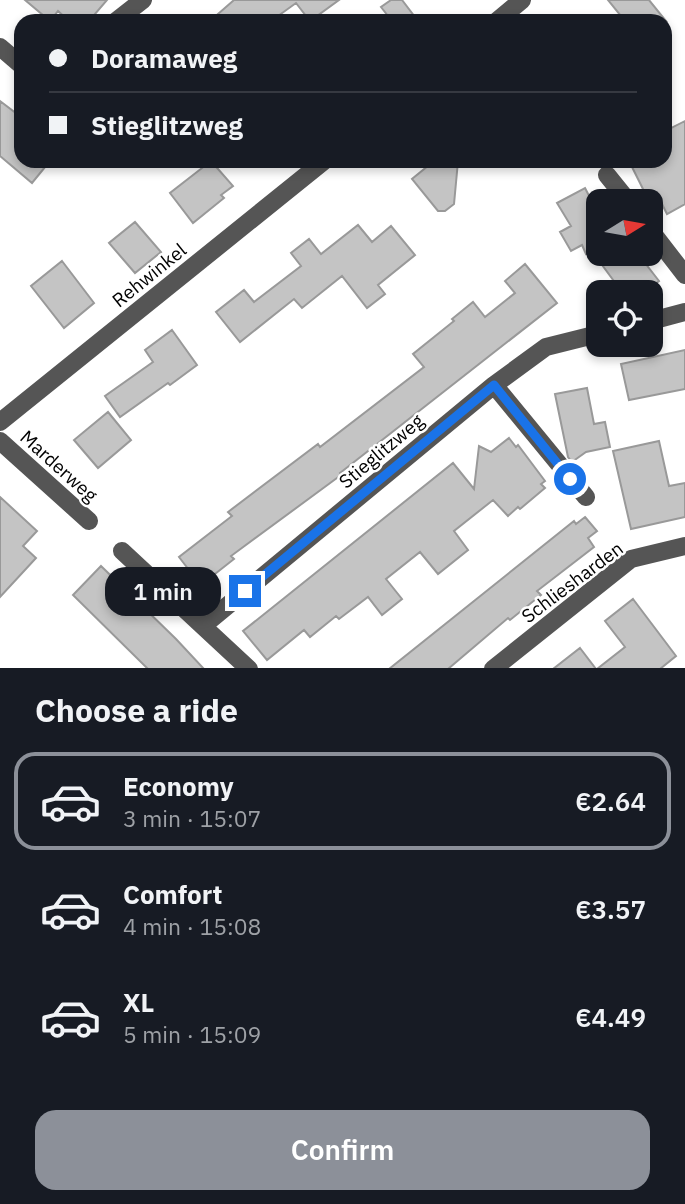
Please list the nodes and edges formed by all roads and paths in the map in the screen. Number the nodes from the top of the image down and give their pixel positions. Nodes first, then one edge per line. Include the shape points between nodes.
1 (143, 0) edge
2 (522, 0) edge
3 (125, 14) edge
4 (505, 14) edge
5 (0, 47) edge
6 (14, 59) edge
7 (315, 168) edge
8 (607, 174) dead end
9 (619, 189) edge
10 (663, 247) edge
11 (685, 275) edge
12 (685, 312) edge
13 (663, 318) edge
14 (586, 337) edge
15 (494, 385) junction
16 (0, 422) edge
17 (0, 441) edge
18 (586, 497) dead end
19 (89, 522) dead end
20 (685, 546) edge
21 (122, 551) dead end
22 (204, 625) junction
23 (249, 668) edge
24 (493, 668) edge

1 - 3 street
2 - 4 street
5 - 6 street
7 - 16 street, Rehwinkel
8 - 9 street
10 - 11 street
12 - 13 street
14 - 15 street, Stieglitzweg via 546,347
15 - 18 street
15 - 22 street, Stieglitzweg
17 - 19 street, Marderweg
20 - 24 street, Schliesharden via 631,559
21 - 22 street
22 - 23 street

